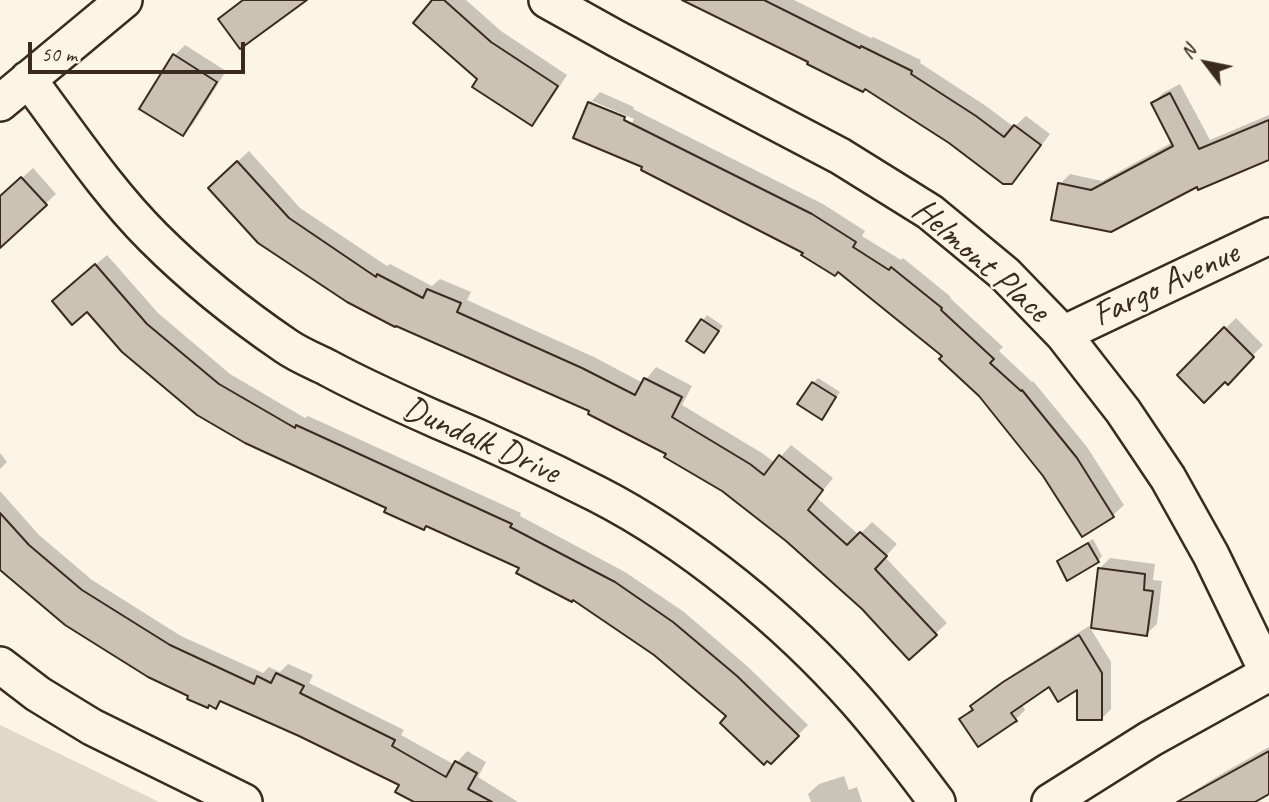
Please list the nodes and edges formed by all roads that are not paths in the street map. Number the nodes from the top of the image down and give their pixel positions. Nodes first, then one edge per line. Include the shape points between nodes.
1 (124, 0) edge
2 (547, 0) edge
3 (28, 79) junction
4 (0, 103) edge
5 (1269, 236) edge
6 (1063, 334) junction
7 (0, 665) edge
8 (1269, 673) edge
9 (244, 802) edge
10 (937, 802) edge
11 (1050, 802) edge

1 - 3 street
2 - 6 street, Helmont Place via 840,156 930,212 1004,274
3 - 4 street
3 - 10 street, Dundalk Drive via 152,236 232,307 289,349 600,496 698,558 802,644 855,699
5 - 6 street, Fargo Avenue
6 - 8 street, Helmont Place via 1168,478
7 - 9 street via 92,727
8 - 11 street via 1150,739

